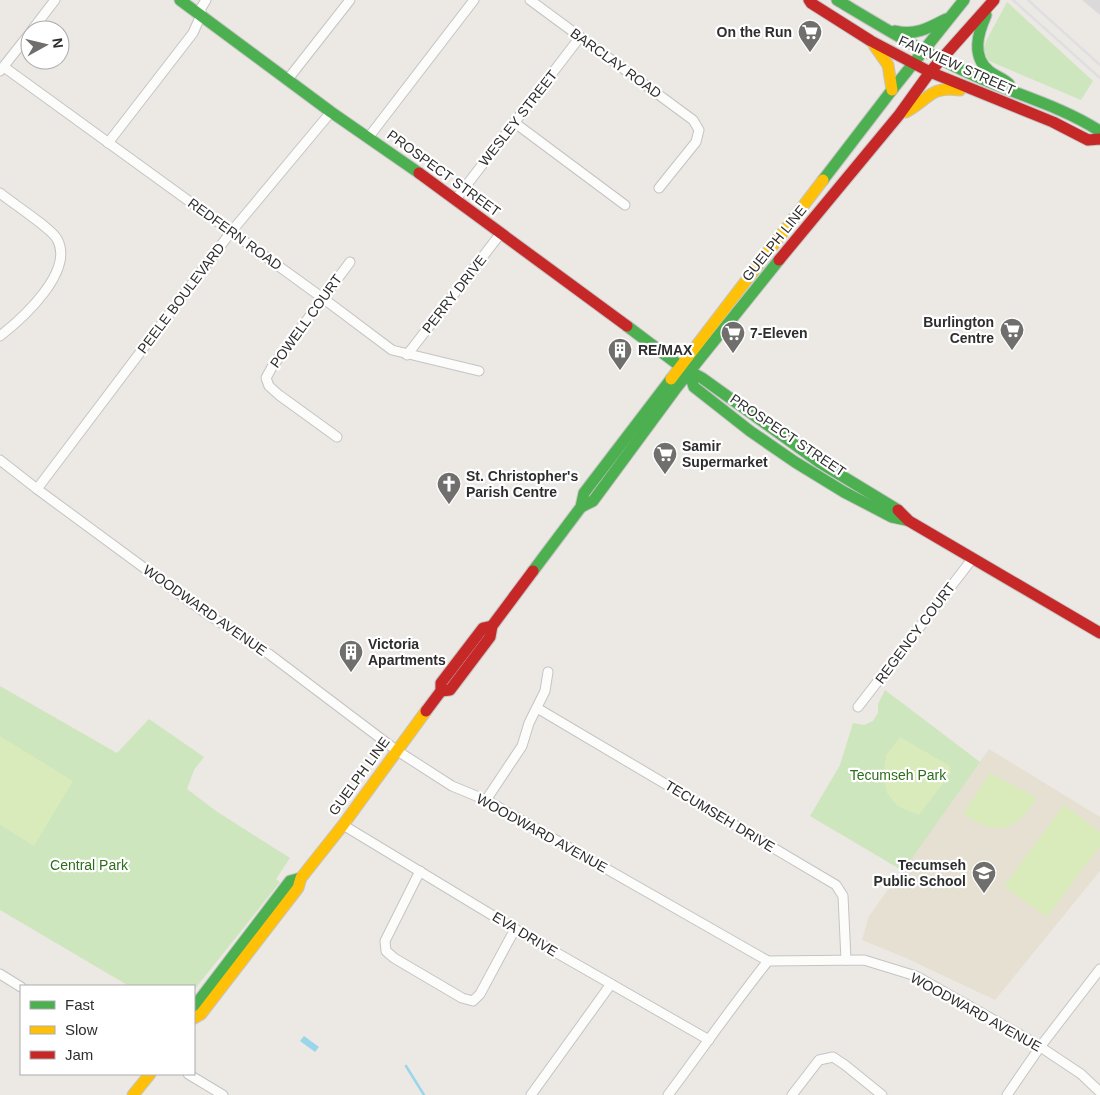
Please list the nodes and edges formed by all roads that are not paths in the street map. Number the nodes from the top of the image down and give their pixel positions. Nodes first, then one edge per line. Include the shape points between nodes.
1 (55, 0) edge
2 (180, 0) edge
3 (206, 0) edge
4 (350, 0) edge
5 (474, 0) edge
6 (530, 0) edge
7 (809, 0) edge
8 (837, 0) edge
9 (964, 0) edge
10 (994, 1) edge
11 (201, 15) junction
12 (950, 16) junction
13 (40, 20) edge
14 (884, 28) junction
15 (580, 37) junction
16 (871, 41) junction
17 (20, 45) edge
18 (923, 51) junction
19 (941, 60) junction
20 (913, 63) junction
21 (2, 69) edge
22 (930, 72) junction
23 (288, 79) junction
24 (892, 90) junction
25 (971, 90) junction
26 (1014, 92) junction
27 (331, 112) junction
28 (899, 115) junction
29 (515, 123) junction
30 (368, 138) junction
31 (1100, 139) edge
32 (108, 143) junction
33 (659, 188) dead end
34 (0, 193) edge
35 (456, 199) junction
36 (625, 205) dead end
37 (231, 232) junction
38 (501, 233) junction
39 (350, 262) dead end
40 (324, 298) junction
41 (0, 336) edge
42 (407, 355) junction
43 (684, 369) junction
44 (480, 371) dead end
45 (337, 437) dead end
46 (0, 460) edge
47 (37, 489) junction
48 (973, 558) junction
49 (1100, 633) edge
50 (548, 672) dead end
51 (536, 708) junction
52 (858, 708) dead end
53 (396, 750) junction
54 (486, 800) junction
55 (343, 825) junction
56 (420, 870) junction
57 (301, 878) junction
58 (515, 928) junction
59 (846, 960) junction
60 (768, 961) junction
61 (1100, 969) edge
62 (0, 974) edge
63 (611, 984) junction
64 (20, 986) edge
65 (195, 1006) edge
66 (195, 1017) edge
67 (709, 1040) junction
68 (1040, 1047) junction
69 (149, 1075) edge
70 (190, 1075) edge
71 (1100, 1092) edge
72 (133, 1095) edge
73 (223, 1095) edge
74 (531, 1095) edge
75 (668, 1095) edge
76 (792, 1095) edge
77 (882, 1095) edge
78 (1007, 1095) edge

1 - 13 street
2 - 11 main road, PROSPECT STREET
3 - 11 street
4 - 23 street
5 - 30 street
6 - 15 street, BARCLAY ROAD
7 - 16 main road, FAIRVIEW STREET
8 - 14 main road, FAIRVIEW STREET
9 - 12 main road, GUELPH LINE
10 - 19 main road, GUELPH LINE
10 - 26 main road via 980,29 978,54 987,70 1007,82
11 - 23 main road, PROSPECT STREET
11 - 32 street via 193,32
12 - 14 main road via 920,33 908,34
12 - 18 main road, GUELPH LINE
14 - 18 main road, FAIRVIEW STREET
15 - 29 street, WESLEY STREET
15 - 33 street, BARCLAY ROAD via 693,120 699,130 696,142
16 - 20 main road, FAIRVIEW STREET
16 - 24 main road via 888,64
17 - 21 street
18 - 19 main road, FAIRVIEW STREET
18 - 20 main road, GUELPH LINE
19 - 22 main road, GUELPH LINE
19 - 26 main road, FAIRVIEW STREET
20 - 22 main road, FAIRVIEW STREET
20 - 24 main road, GUELPH LINE
21 - 32 street, REDFERN ROAD
22 - 25 main road, FAIRVIEW STREET
22 - 28 main road, GUELPH LINE
23 - 27 main road, PROSPECT STREET
24 - 43 main road, GUELPH LINE
25 - 28 main road via 936,89
25 - 31 main road, FAIRVIEW STREET via 1053,122 1088,140
26 - 31 main road, FAIRVIEW STREET via 1092,126 1098,130
27 - 30 main road, PROSPECT STREET
27 - 37 street, PEELE BOULEVARD
28 - 43 main road, GUELPH LINE
29 - 35 street, WESLEY STREET
29 - 36 street
30 - 35 main road, PROSPECT STREET
32 - 37 street, REDFERN ROAD
34 - 41 street via 50,231 57,239 61,258 59,270 38,300 20,321
35 - 38 main road, PROSPECT STREET
37 - 40 street, REDFERN ROAD
37 - 47 street, PEELE BOULEVARD
38 - 42 street, PERRY DRIVE
38 - 43 main road, PROSPECT STREET
39 - 40 street, POWELL COURT
40 - 42 street, REDFERN ROAD via 392,350
40 - 45 street, POWELL COURT via 266,378 269,386
42 - 44 street, REDFERN ROAD
43 - 48 main road, PROSPECT STREET via 694,387 795,462 844,492 892,517 909,521
43 - 53 main road, GUELPH LINE via 593,500 581,507 492,626 483,628 478,634 440,683 441,691
46 - 47 street, WOODWARD AVENUE
47 - 53 street, WOODWARD AVENUE via 204,612 260,647
48 - 49 main road, PROSPECT STREET
48 - 52 street, REGENCY COURT
50 - 51 street via 545,691
51 - 54 street via 522,746
51 - 59 street, TECUMSEH DRIVE via 836,885 843,896
53 - 54 street, WOODWARD AVENUE via 452,786
53 - 55 main road, GUELPH LINE
54 - 60 street, WOODWARD AVENUE
55 - 56 street, EVA DRIVE
55 - 57 main road, GUELPH LINE
56 - 58 street, EVA DRIVE
56 - 58 street via 385,942 386,951 394,958 462,998 473,1001 480,994
57 - 65 main road, GUELPH LINE via 290,881
57 - 66 main road, GUELPH LINE via 298,888 251,950
58 - 63 street, EVA DRIVE
59 - 60 street, WOODWARD AVENUE
59 - 68 street, WOODWARD AVENUE via 864,960 916,976
60 - 67 street
61 - 68 street
62 - 64 street
63 - 67 street, EVA DRIVE
63 - 74 street
67 - 75 street
68 - 71 street, WOODWARD AVENUE via 1081,1074
68 - 78 street
69 - 72 main road
70 - 73 street
76 - 77 street via 819,1060 833,1058

